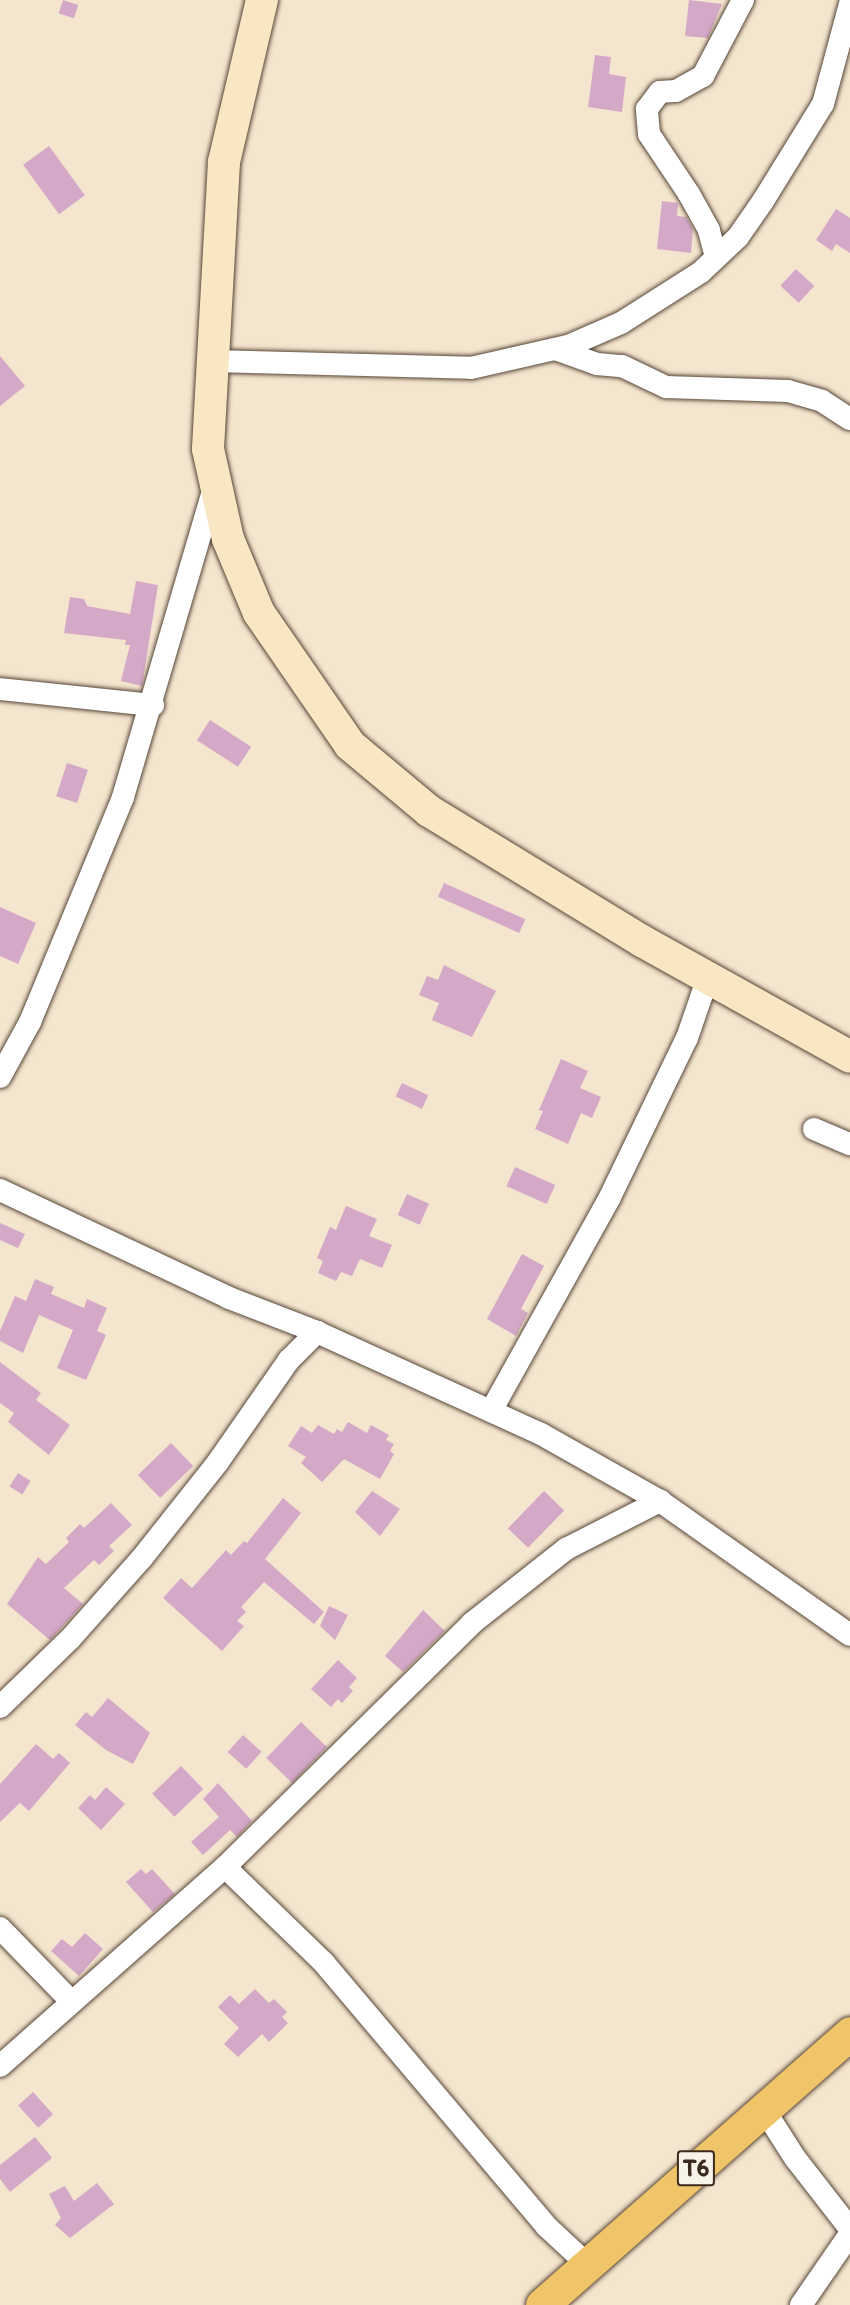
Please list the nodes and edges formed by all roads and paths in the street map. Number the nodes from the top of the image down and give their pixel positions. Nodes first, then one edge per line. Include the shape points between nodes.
1 (262, 0) edge
2 (743, 0) edge
3 (850, 4) edge
4 (716, 257) junction
5 (555, 349) junction
6 (212, 361) junction
7 (850, 420) edge
8 (215, 484) junction
9 (0, 689) edge
10 (153, 705) junction
11 (708, 977) junction
12 (850, 1057) edge
13 (0, 1077) edge
14 (814, 1129) dead end
15 (850, 1144) edge
16 (0, 1190) edge
17 (317, 1332) junction
18 (491, 1411) junction
19 (660, 1501) junction
20 (850, 1635) edge
21 (0, 1707) edge
22 (225, 1868) junction
23 (0, 1928) edge
24 (72, 2002) junction
25 (850, 2033) edge
26 (0, 2066) edge
27 (763, 2108) junction
28 (850, 2232) edge
29 (588, 2265) junction
30 (542, 2305) edge
31 (801, 2305) edge

1 - 6 street via 224,162
2 - 4 street via 703,76 676,91 660,92 647,110 649,134 709,230
3 - 4 street via 841,49 813,125 744,228
4 - 5 street via 662,299 621,323
5 - 6 street via 471,368
5 - 7 street via 597,364 622,366 666,387 788,391 822,401
6 - 8 street via 208,449
8 - 10 street
8 - 11 street via 228,539 259,613 350,745 429,811
9 - 10 street
10 - 13 street via 123,797 30,1022
11 - 12 street
11 - 18 street via 687,1038 609,1199
14 - 15 street
16 - 17 street via 229,1298
17 - 18 street
17 - 21 street via 290,1360 218,1462 142,1558 70,1639
18 - 19 street via 584,1457
19 - 20 street
19 - 22 street via 566,1549 472,1623
22 - 24 street
22 - 29 street via 324,1963 546,2226
23 - 24 street
24 - 26 street
25 - 27 highway, T6
27 - 28 street
27 - 29 highway, T6
28 - 31 street
29 - 30 highway, T6

